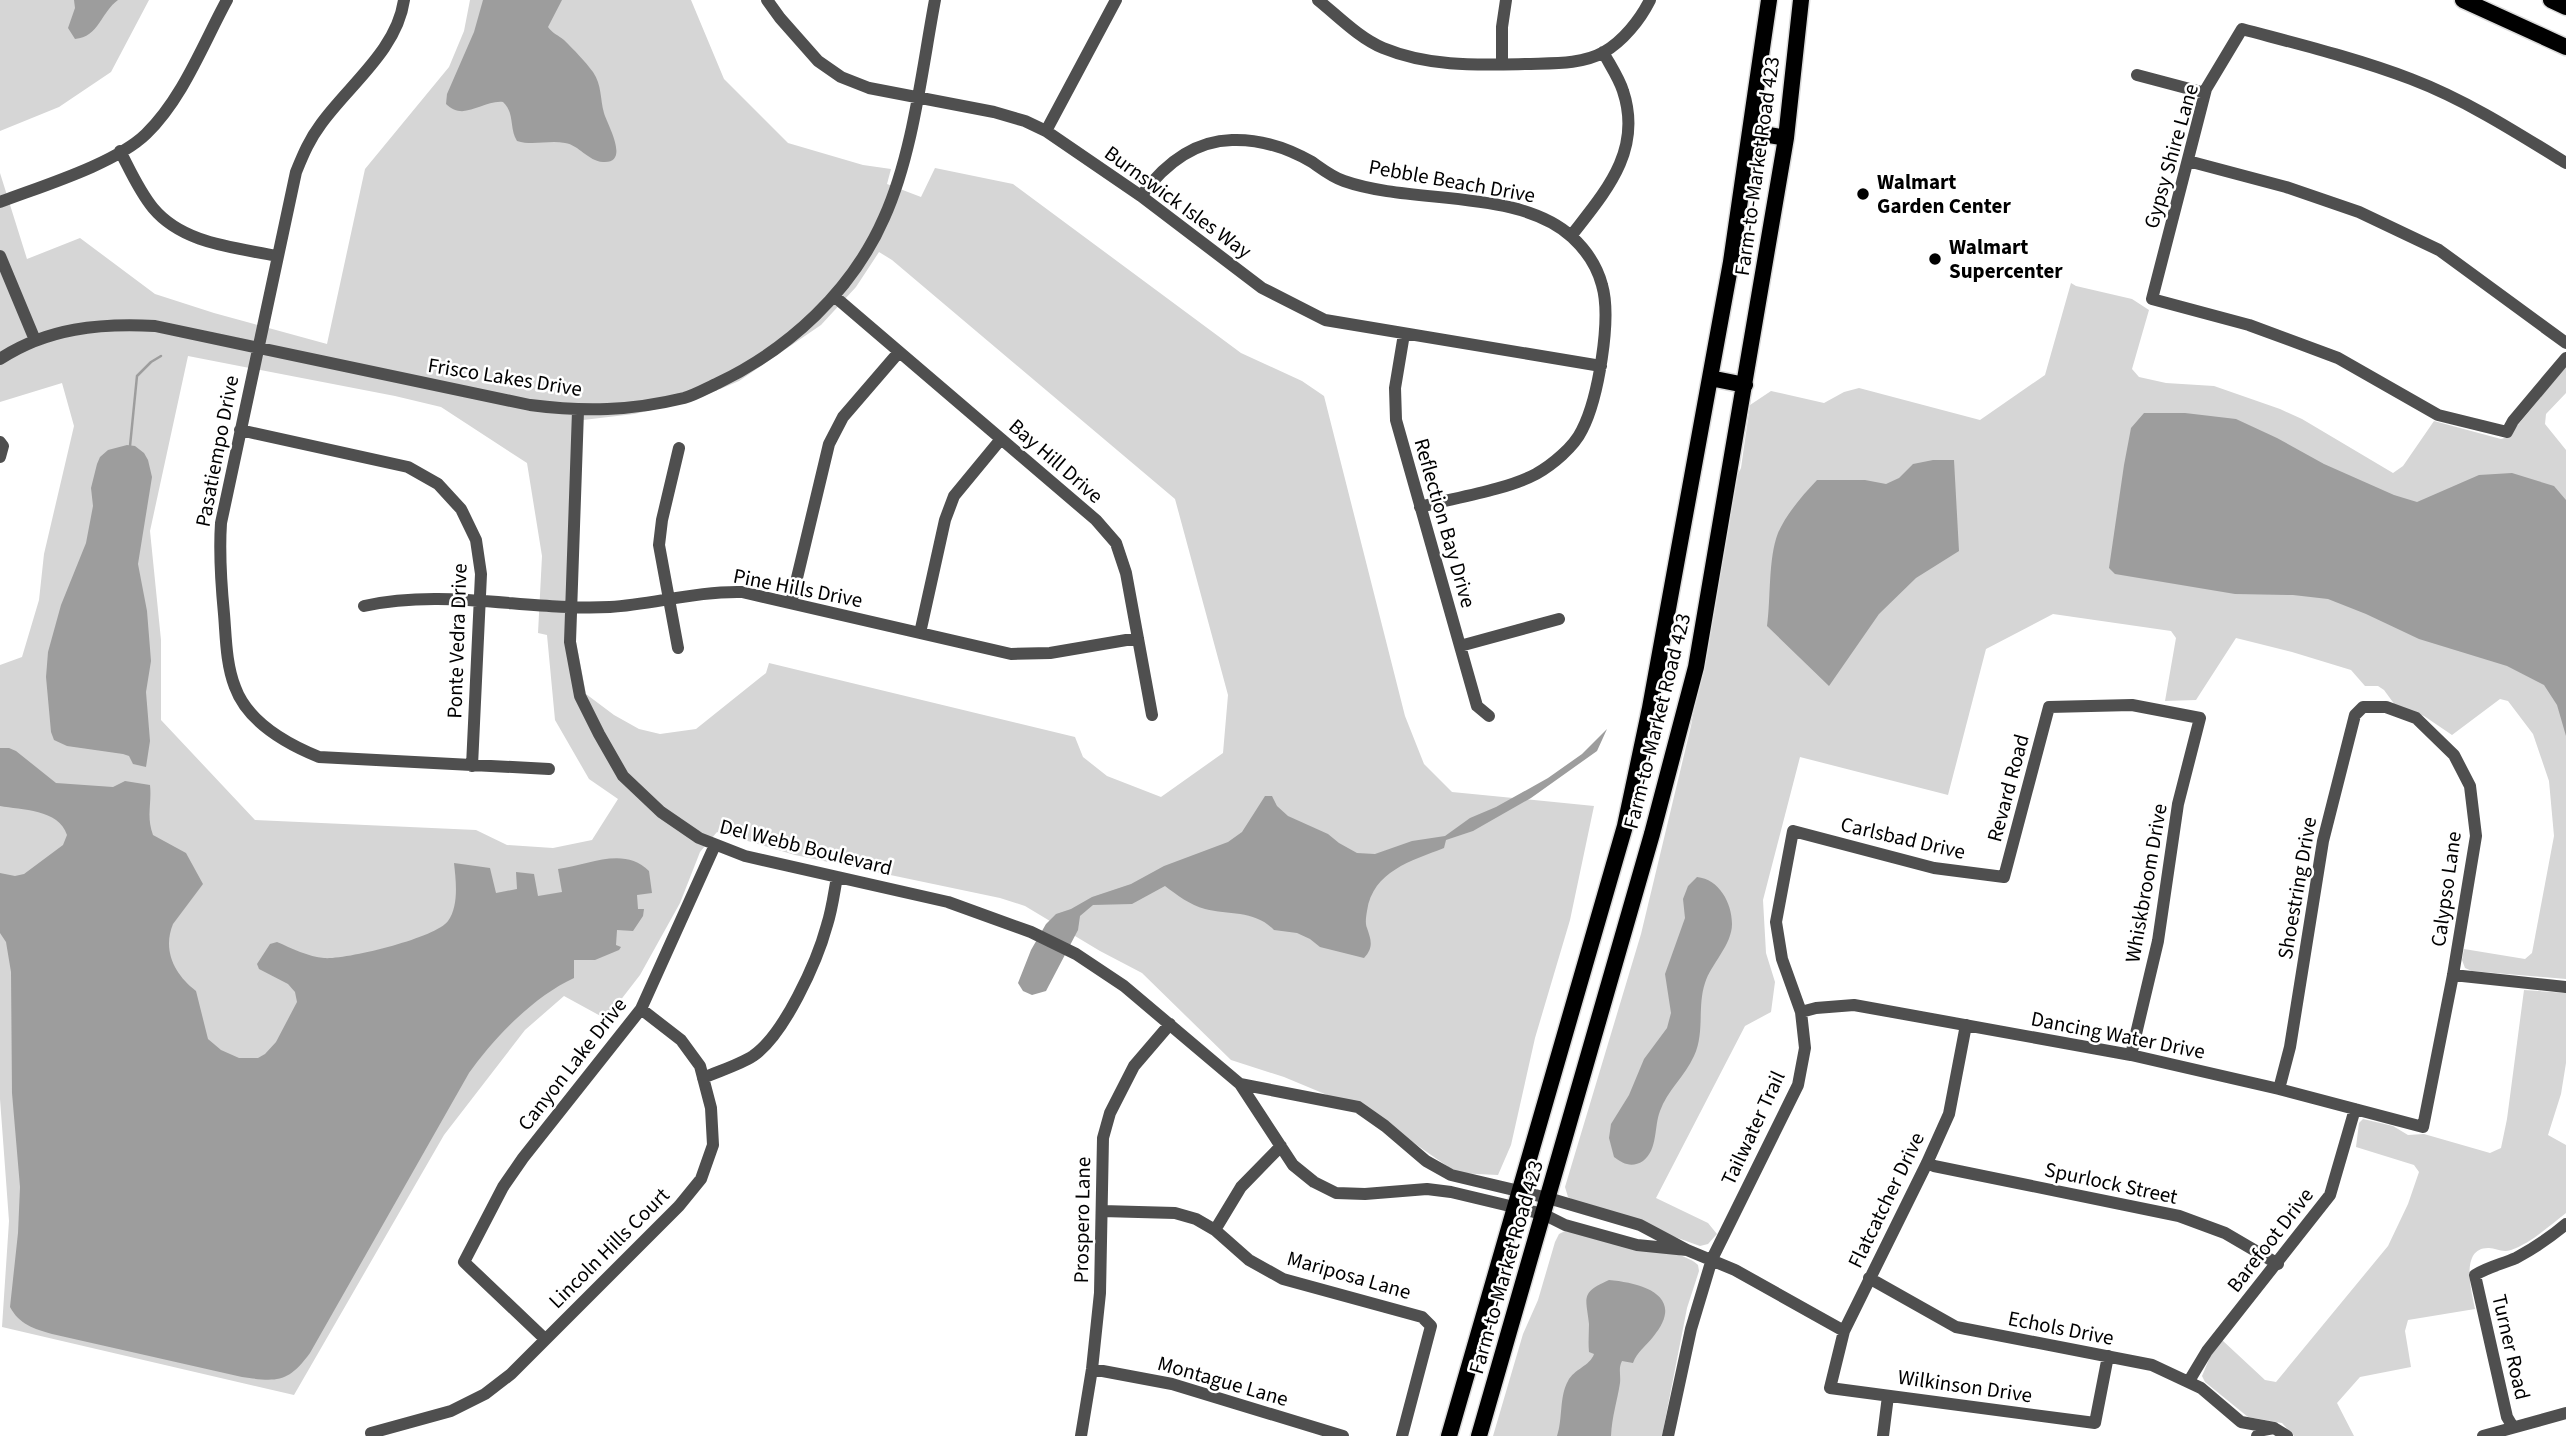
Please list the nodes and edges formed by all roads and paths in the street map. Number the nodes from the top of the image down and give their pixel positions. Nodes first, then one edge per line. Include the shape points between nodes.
1 (227, 0) edge
2 (404, 0) edge
3 (767, 0) edge
4 (935, 0) edge
5 (1506, 0) edge
6 (1650, 0) edge
7 (1769, 0) edge
8 (1801, 0) edge
9 (2463, 0) edge
10 (2551, 0) edge
11 (1110, 2) edge
12 (1326, 3) edge
13 (2566, 7) edge
14 (2566, 47) edge
15 (1603, 52) junction
16 (1502, 64) junction
17 (2137, 75) dead end
18 (2205, 93) junction
19 (916, 97) junction
20 (1046, 131) junction
21 (1751, 132) junction
22 (1786, 138) junction
23 (120, 151) junction
24 (2188, 162) junction
25 (2566, 163) edge
26 (1141, 196) junction
27 (0, 202) edge
28 (1571, 236) junction
29 (0, 256) edge
30 (277, 256) junction
31 (4, 275) edge
32 (834, 296) junction
33 (1404, 334) junction
34 (35, 340) junction
35 (2566, 343) edge
36 (257, 349) junction
37 (899, 352) junction
38 (2566, 358) edge
39 (0, 359) edge
40 (1601, 366) junction
41 (1710, 378) junction
42 (1745, 385) junction
43 (578, 411) junction
44 (240, 430) junction
45 (1001, 439) junction
46 (0, 442) edge
47 (679, 448) dead end
48 (0, 457) edge
49 (1420, 508) junction
50 (669, 599) junction
51 (480, 601) junction
52 (791, 603) junction
53 (364, 606) dead end
54 (571, 606) junction
55 (1559, 619) dead end
56 (920, 633) junction
57 (1138, 638) junction
58 (1460, 646) junction
59 (678, 648) dead end
60 (2373, 705) joint
61 (1152, 715) dead end
62 (1489, 716) dead end
63 (2200, 718) joint
64 (472, 766) junction
65 (549, 769) dead end
66 (1793, 831) joint
67 (715, 845) junction
68 (837, 877) junction
69 (2004, 877) joint
70 (2453, 975) junction
71 (2566, 987) edge
72 (641, 1009) junction
73 (1801, 1012) junction
74 (1170, 1024) junction
75 (1966, 1025) junction
76 (2130, 1055) junction
77 (703, 1078) junction
78 (1240, 1084) junction
79 (2279, 1089) junction
80 (2355, 1109) junction
81 (2423, 1127) joint
82 (1280, 1146) junction
83 (1927, 1163) junction
84 (1548, 1198) junction
85 (1518, 1199) junction
86 (1102, 1211) junction
87 (1543, 1214) junction
88 (2566, 1224) edge
89 (1215, 1230) junction
90 (1687, 1250) junction
91 (1712, 1259) junction
92 (2278, 1264) junction
93 (1868, 1278) junction
94 (1844, 1331) junction
95 (545, 1339) junction
96 (2108, 1356) junction
97 (1092, 1369) junction
98 (2189, 1381) junction
99 (1830, 1388) joint
100 (1888, 1396) junction
101 (2566, 1413) edge
102 (2241, 1422) junction
103 (2513, 1427) junction
104 (2274, 1428) junction
105 (371, 1433) dead end
106 (1081, 1436) edge
107 (1343, 1436) edge
108 (1402, 1436) edge
109 (1449, 1436) edge
110 (1479, 1436) edge
111 (1668, 1436) edge
112 (1883, 1436) edge
113 (2248, 1436) edge
114 (2257, 1436) edge
115 (2287, 1436) edge
116 (2483, 1436) edge

1 - 23 street via 173,102 145,135
2 - 30 street, Pasatiempo Drive via 395,33 306,147
3 - 19 street, Burnswick Isles Way via 818,61 841,77 869,89
4 - 19 street, Frisco Lakes Drive
5 - 16 street
6 - 15 street via 1628,32
7 - 21 main road, Farm-to-Market Road 423
8 - 22 main road, Farm-to-Market Road 423
9 - 14 main road
10 - 13 main road
11 - 20 street
12 - 16 street via 1381,47 1420,60
15 - 16 street via 1570,63
15 - 28 street via 1623,90 1629,121 1626,149 1616,176
17 - 18 street
18 - 24 street, Gypsy Shire Lane
18 - 25 street, Gypsy Shire Lane via 2242,29 2412,80 2498,120
19 - 20 street, Burnswick Isles Way via 994,113
19 - 32 street, Frisco Lakes Drive via 885,217
20 - 26 street, Burnswick Isles Way
21 - 22 main road
21 - 41 main road, Farm-to-Market Road 423
22 - 42 main road, Farm-to-Market Road 423
23 - 27 street
23 - 30 street via 153,207 173,227 201,240
24 - 35 street via 2286,187 2359,212 2439,250
24 - 38 street, Gypsy Shire Lane via 2152,299 2249,325 2338,358 2438,415 2507,432
26 - 28 street, Pebble Beach Drive via 1158,173 1199,146 1257,141 1284,147 1340,180 1378,191 1510,206 1542,216
26 - 33 street, Burnswick Isles Way via 1262,288 1293,305 1325,320
28 - 40 street, Pebble Beach Drive via 1592,260 1603,287
29 - 31 street
30 - 36 street, Pasatiempo Drive
31 - 34 street
32 - 37 street, Bay Hill Drive
32 - 43 street, Frisco Lakes Drive via 809,323 761,360 687,397 637,407
33 - 40 street, Burnswick Isles Way
33 - 49 street, Reflection Bay Drive via 1395,388 1396,420
34 - 36 street, Frisco Lakes Drive via 79,327 120,324
34 - 39 street, Frisco Lakes Drive
36 - 43 street, Frisco Lakes Drive
36 - 44 street, Pasatiempo Drive
37 - 45 street, Bay Hill Drive
37 - 52 street via 843,417 829,444
40 - 49 street, Pebble Beach Drive via 1581,432 1555,461 1513,483
41 - 42 main road
41 - 85 main road, Farm-to-Market Road 423 via 1625,826
42 - 84 main road, Farm-to-Market Road 423 via 1696,667
43 - 54 street, Del Webb Boulevard
44 - 51 street, Ponte Vedra Drive via 395,463 432,480 457,504 474,534 480,560
44 - 64 street, Pasatiempo Drive via 219,549 227,659 235,690 250,712 295,747 319,757
45 - 56 street via 954,496
45 - 57 street, Bay Hill Drive via 1096,520 1116,543
46 - 48 street
47 - 50 street via 659,545
49 - 58 street, Reflection Bay Drive
50 - 52 street, Pine Hills Drive via 742,592
50 - 54 street, Pine Hills Drive via 608,607
50 - 59 street
51 - 53 street, Pine Hills Drive via 418,598
51 - 54 street, Pine Hills Drive
51 - 64 street, Ponte Vedra Drive
52 - 56 street, Pine Hills Drive
54 - 67 street, Del Webb Boulevard via 570,642 580,696 623,776 662,811
55 - 58 street
56 - 57 street, Pine Hills Drive via 1012,654 1050,653
57 - 61 street, Bay Hill Drive
58 - 62 street, Reflection Bay Drive via 1477,706
60 - 70 street, Calypso Lane via 2416,718 2454,755 2470,786 2476,836
60 - 79 street, Shoestring Drive via 2355,715 2323,841
63 - 69 street, Revard Road via 2132,705 2049,707
63 - 76 street, Whiskbroom Drive via 2178,804 2158,941
64 - 65 street, Pasatiempo Drive
66 - 69 street, Carlsbad Drive via 1934,868
66 - 73 street, Tailwater Trail via 1776,922 1782,959
67 - 68 street, Del Webb Boulevard
67 - 72 street, Canyon Lake Drive
68 - 74 street, Del Webb Boulevard via 948,902 1031,932 1076,954
68 - 77 street via 820,948 776,1033 753,1056
70 - 71 street
70 - 81 street, Calypso Lane
72 - 77 street, Lincoln Hills Court via 681,1040
72 - 95 street, Canyon Lake Drive via 523,1158 464,1262
73 - 75 street, Dancing Water Drive via 1854,1005
73 - 91 street, Tailwater Trail via 1805,1048 1798,1084
74 - 78 street, Del Webb Boulevard
74 - 86 street, Prospero Lane via 1134,1066 1110,1113 1103,1138
75 - 76 street, Dancing Water Drive
75 - 83 street, Flatcatcher Drive via 1949,1114
76 - 79 street, Dancing Water Drive
77 - 95 street, Lincoln Hills Court via 712,1108 713,1145 701,1179
78 - 82 street, Del Webb Boulevard
78 - 85 street, Del Webb Boulevard via 1358,1107 1426,1161
79 - 80 street, Dancing Water Drive
80 - 81 street, Dancing Water Drive
80 - 92 street, Barefoot Drive via 2330,1195
82 - 85 street, Del Webb Boulevard via 1293,1165 1336,1193 1427,1189
82 - 89 street via 1241,1187
83 - 92 street, Spurlock Street via 2179,1216 2225,1233
83 - 93 street, Flatcatcher Drive
84 - 85 street, Del Webb Boulevard
84 - 87 main road, Farm-to-Market Road 423
84 - 90 street, Del Webb Boulevard via 1640,1225
85 - 87 street, Del Webb Boulevard
85 - 109 main road, Farm-to-Market Road 423
86 - 89 street, Mariposa Lane via 1175,1213
86 - 97 street, Prospero Lane
87 - 90 street, Del Webb Boulevard via 1565,1225 1637,1245
87 - 110 main road, Farm-to-Market Road 423
88 - 103 street, Turner Road via 2513,1259 2475,1275
89 - 108 street, Mariposa Lane via 1249,1260 1283,1279 1422,1317 1431,1326
90 - 91 street, Del Webb Boulevard
91 - 94 street, Del Webb Boulevard
91 - 111 street, Tailwater Trail
92 - 98 street, Barefoot Drive
93 - 94 street, Flatcatcher Drive
93 - 96 street, Echols Drive via 1956,1327
94 - 99 street, Flatcatcher Drive
95 - 105 street, Lincoln Hills Court via 485,1394 451,1411
96 - 98 street, Echols Drive via 2152,1365
96 - 100 street, Wilkinson Drive via 2095,1423
97 - 106 street, Prospero Lane
97 - 107 street, Montague Lane via 1172,1384
98 - 102 street, Echols Drive
99 - 100 street, Wilkinson Drive
100 - 112 street
101 - 103 street
102 - 104 street
102 - 113 street, Echols Drive
103 - 116 street
104 - 114 street
104 - 115 street

